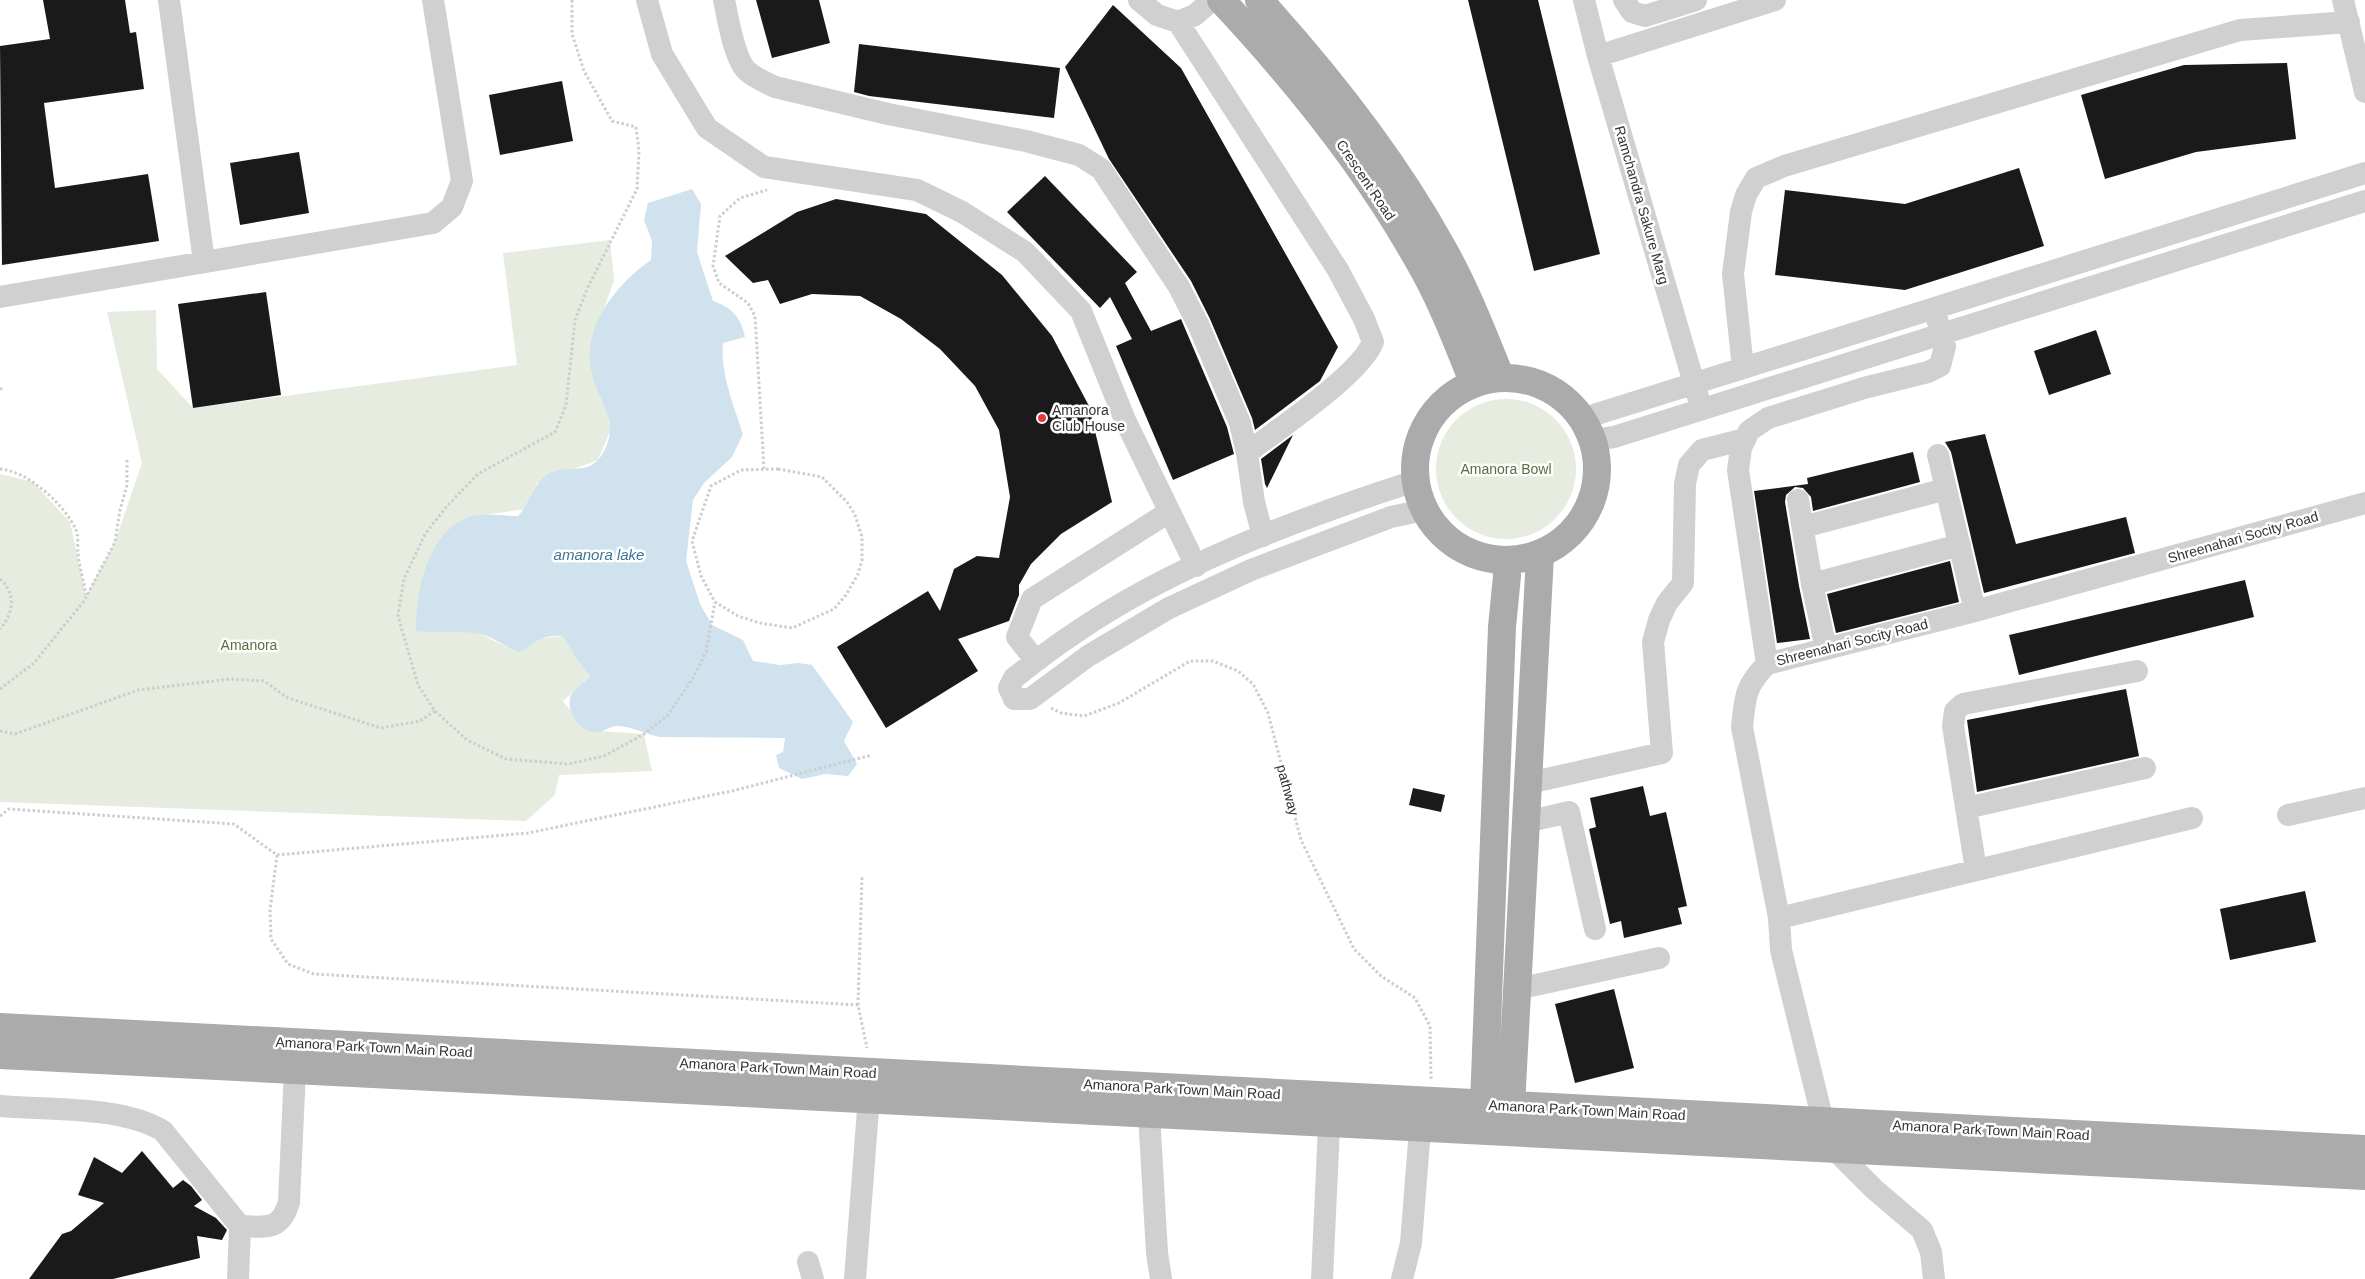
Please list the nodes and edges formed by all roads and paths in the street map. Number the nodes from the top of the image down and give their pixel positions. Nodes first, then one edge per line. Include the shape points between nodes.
1 (169, 0) edge
2 (433, 0) edge
3 (572, 0) edge
4 (647, 0) edge
5 (724, 0) edge
6 (1139, 0) edge
7 (1212, 0) edge
8 (1222, 0) edge
9 (1259, 0) edge
10 (1584, 0) edge
11 (1624, 0) edge
12 (1696, 0) edge
13 (1775, 0) edge
14 (2343, 0) edge
15 (2359, 0) edge
16 (1178, 22) junction
17 (2357, 25) edge
18 (1598, 56) junction
19 (2365, 92) edge
20 (2365, 173) edge
21 (768, 190) dead end
22 (2365, 201) edge
23 (204, 262) junction
24 (0, 297) edge
25 (1934, 308) junction
26 (1942, 333) junction
27 (1814, 346) junction
28 (1743, 368) junction
29 (1821, 372) junction
30 (1501, 378) junction
31 (1474, 384) junction
32 (1694, 384) junction
33 (1828, 400) junction
34 (1702, 410) junction
35 (1587, 430) junction
36 (1745, 439) junction
37 (1247, 453) junction
38 (1938, 455) dead end
39 (127, 459) dead end
40 (764, 469) junction
41 (0, 470) edge
42 (1415, 480) junction
43 (1946, 488) junction
44 (1798, 500) dead end
45 (2365, 503) edge
46 (1424, 510) junction
47 (1169, 512) junction
48 (1803, 527) junction
49 (1263, 536) junction
50 (1960, 546) junction
51 (1540, 555) junction
52 (1506, 561) junction
53 (1196, 566) junction
54 (0, 579) edge
55 (1812, 584) junction
56 (86, 597) junction
57 (715, 602) junction
58 (1975, 611) junction
59 (0, 629) edge
60 (1826, 649) junction
61 (1036, 661) junction
62 (1768, 664) junction
63 (2137, 671) dead end
64 (0, 689) edge
65 (1030, 699) junction
66 (435, 711) junction
67 (0, 731) edge
68 (872, 755) dead end
69 (2145, 768) dead end
70 (1528, 783) junction
71 (2365, 798) edge
72 (1966, 808) junction
73 (2288, 815) dead end
74 (0, 816) edge
75 (2192, 818) dead end
76 (1526, 822) junction
77 (277, 855) junction
78 (1976, 870) junction
79 (862, 876) dead end
80 (1779, 918) junction
81 (1595, 929) dead end
82 (1659, 958) dead end
83 (1517, 989) junction
84 (858, 1005) junction
85 (0, 1027) edge
86 (0, 1055) edge
87 (295, 1070) junction
88 (872, 1073) junction
89 (1331, 1097) junction
90 (868, 1100) junction
91 (1432, 1102) junction
92 (1484, 1105) junction
93 (0, 1106) edge
94 (1511, 1106) junction
95 (1149, 1114) junction
96 (1823, 1121) junction
97 (1329, 1124) junction
98 (1420, 1128) junction
99 (2365, 1149) edge
100 (1835, 1150) junction
101 (2365, 1176) edge
102 (240, 1226) junction
103 (238, 1279) edge
104 (855, 1279) edge
105 (1161, 1279) edge
106 (1322, 1279) edge
107 (1402, 1279) edge
108 (1934, 1279) edge

1 - 23 street
2 - 23 street via 462,181 452,207 433,223
3 - 66 path via 572,34 588,78 612,120 636,127 639,151 637,189 575,320 566,405 555,432 478,474 425,534 404,579 398,616 418,685
4 - 47 street via 662,54 707,128 764,167 917,190 962,212 1025,252 1081,311 1124,420
5 - 37 street via 737,50 746,70 775,87 888,114 1026,141 1079,155 1101,170 1179,287 1240,423
6 - 16 street via 1157,15
7 - 16 street via 1195,15
8 - 31 main road, Crescent Road via 1285,71 1368,180 1418,260 1446,314
9 - 30 main road, Crescent Road via 1317,68 1390,165 1442,246 1470,302
10 - 18 street, Ramchandra Sakure Marg
11 - 12 street via 1632,12 1645,16
13 - 18 street
14 - 17 street
15 - 17 street
16 - 37 street via 1338,270 1373,342 1351,371
17 - 19 street
17 - 28 street via 2240,30 1784,166 1756,178 1741,212 1733,274
18 - 32 street, Ramchandra Sakure Marg
20 - 25 street
21 - 40 path via 740,198 720,216 713,266 719,282 748,302 755,316
22 - 26 street
23 - 24 street
25 - 26 street
25 - 27 street
26 - 29 street
26 - 33 street via 1946,346 1940,366
27 - 28 street
27 - 29 street
28 - 32 street
29 - 33 street
29 - 34 street
30 - 31 main road
30 - 35 main road via 1530,382 1562,397
31 - 42 main road via 1446,401 1424,428 1417,445
32 - 34 street, Ramchandra Sakure Marg
32 - 35 street
33 - 36 street via 1768,418 1749,431
34 - 35 street via 1614,437
35 - 51 main road via 1596,455 1594,493 1587,510 1565,538
36 - 62 street via 1738,470
36 - 70 street via 1702,450 1689,465 1685,484 1683,583 1667,603 1653,642 1662,753
37 - 49 street
38 - 43 street
39 - 56 path via 127,485 115,542
40 - 57 path via 741,470 711,486 702,510 692,541 701,576
40 - 57 path via 778,468 822,477 847,502 862,537 858,574 846,596 834,609 792,628 738,616
41 - 56 path via 8,470 33,482 58,504 77,531
42 - 46 main road
42 - 49 street
43 - 48 street
43 - 50 street
44 - 48 street
45 - 58 street, Shreenahari Socity Road
46 - 52 main road via 1436,529 1464,551
46 - 65 street via 1391,517 1251,570 1169,608 1088,656
47 - 53 street
47 - 61 street via 1032,599 1017,637
48 - 55 street
49 - 53 street
50 - 55 street
50 - 58 street
51 - 52 main road
51 - 70 main road
52 - 92 main road
53 - 61 street via 1156,584 1081,629
54 - 59 path via 13,601 10,619
55 - 60 street
56 - 64 path via 34,663
57 - 66 path via 706,652 668,715 644,734 604,756 568,764 506,760 466,740
58 - 60 street, Shreenahari Socity Road
60 - 62 street, Shreenahari Socity Road
61 - 65 street via 1014,678 1009,688 1014,699
62 - 80 street, Shreenahari Socity Road via 1753,678 1745,698 1742,727
63 - 72 street via 1963,704 1955,712 1953,726
65 - 91 path, pathway via 1062,713 1084,716 1119,703 1190,661 1213,661 1238,671 1253,684 1268,713 1301,840 1354,949 1381,976 1415,998 1430,1026
66 - 67 path via 420,721 381,728 288,698 264,681 230,679 138,690 15,734
68 - 77 path via 732,791 528,833
69 - 72 street
70 - 76 main road
71 - 73 street
72 - 78 street
74 - 77 path via 8,809 234,824
75 - 78 street
76 - 81 street via 1569,812
76 - 83 main road
77 - 84 path via 270,910 271,939 288,964 314,974
78 - 80 street
79 - 84 path
80 - 96 street, Shreenahari Socity Road via 1781,950
82 - 83 street
83 - 94 main road
84 - 88 path
85 - 88 main road, Amanora Park Town Main Road
86 - 87 main road, Amanora Park Town Main Road
87 - 90 main road, Amanora Park Town Main Road
87 - 102 street via 286,1214 279,1222 267,1227
88 - 89 main road, Amanora Park Town Main Road
88 - 90 street
89 - 91 main road, Amanora Park Town Main Road
89 - 97 street
90 - 95 main road, Amanora Park Town Main Road
90 - 104 street
91 - 92 main road, Amanora Park Town Main Road
92 - 94 main road, Amanora Park Town Main Road
93 - 102 street via 125,1115 148,1122 163,1132
94 - 96 main road, Amanora Park Town Main Road
95 - 97 main road, Amanora Park Town Main Road
95 - 105 street
96 - 99 main road, Amanora Park Town Main Road
96 - 100 street, Shreenahari Socity Road
97 - 98 main road, Amanora Park Town Main Road
97 - 106 street
98 - 100 main road, Amanora Park Town Main Road
98 - 107 street via 1410,1243
100 - 101 main road, Amanora Park Town Main Road
100 - 108 street via 1922,1230 1931,1252
102 - 103 street

